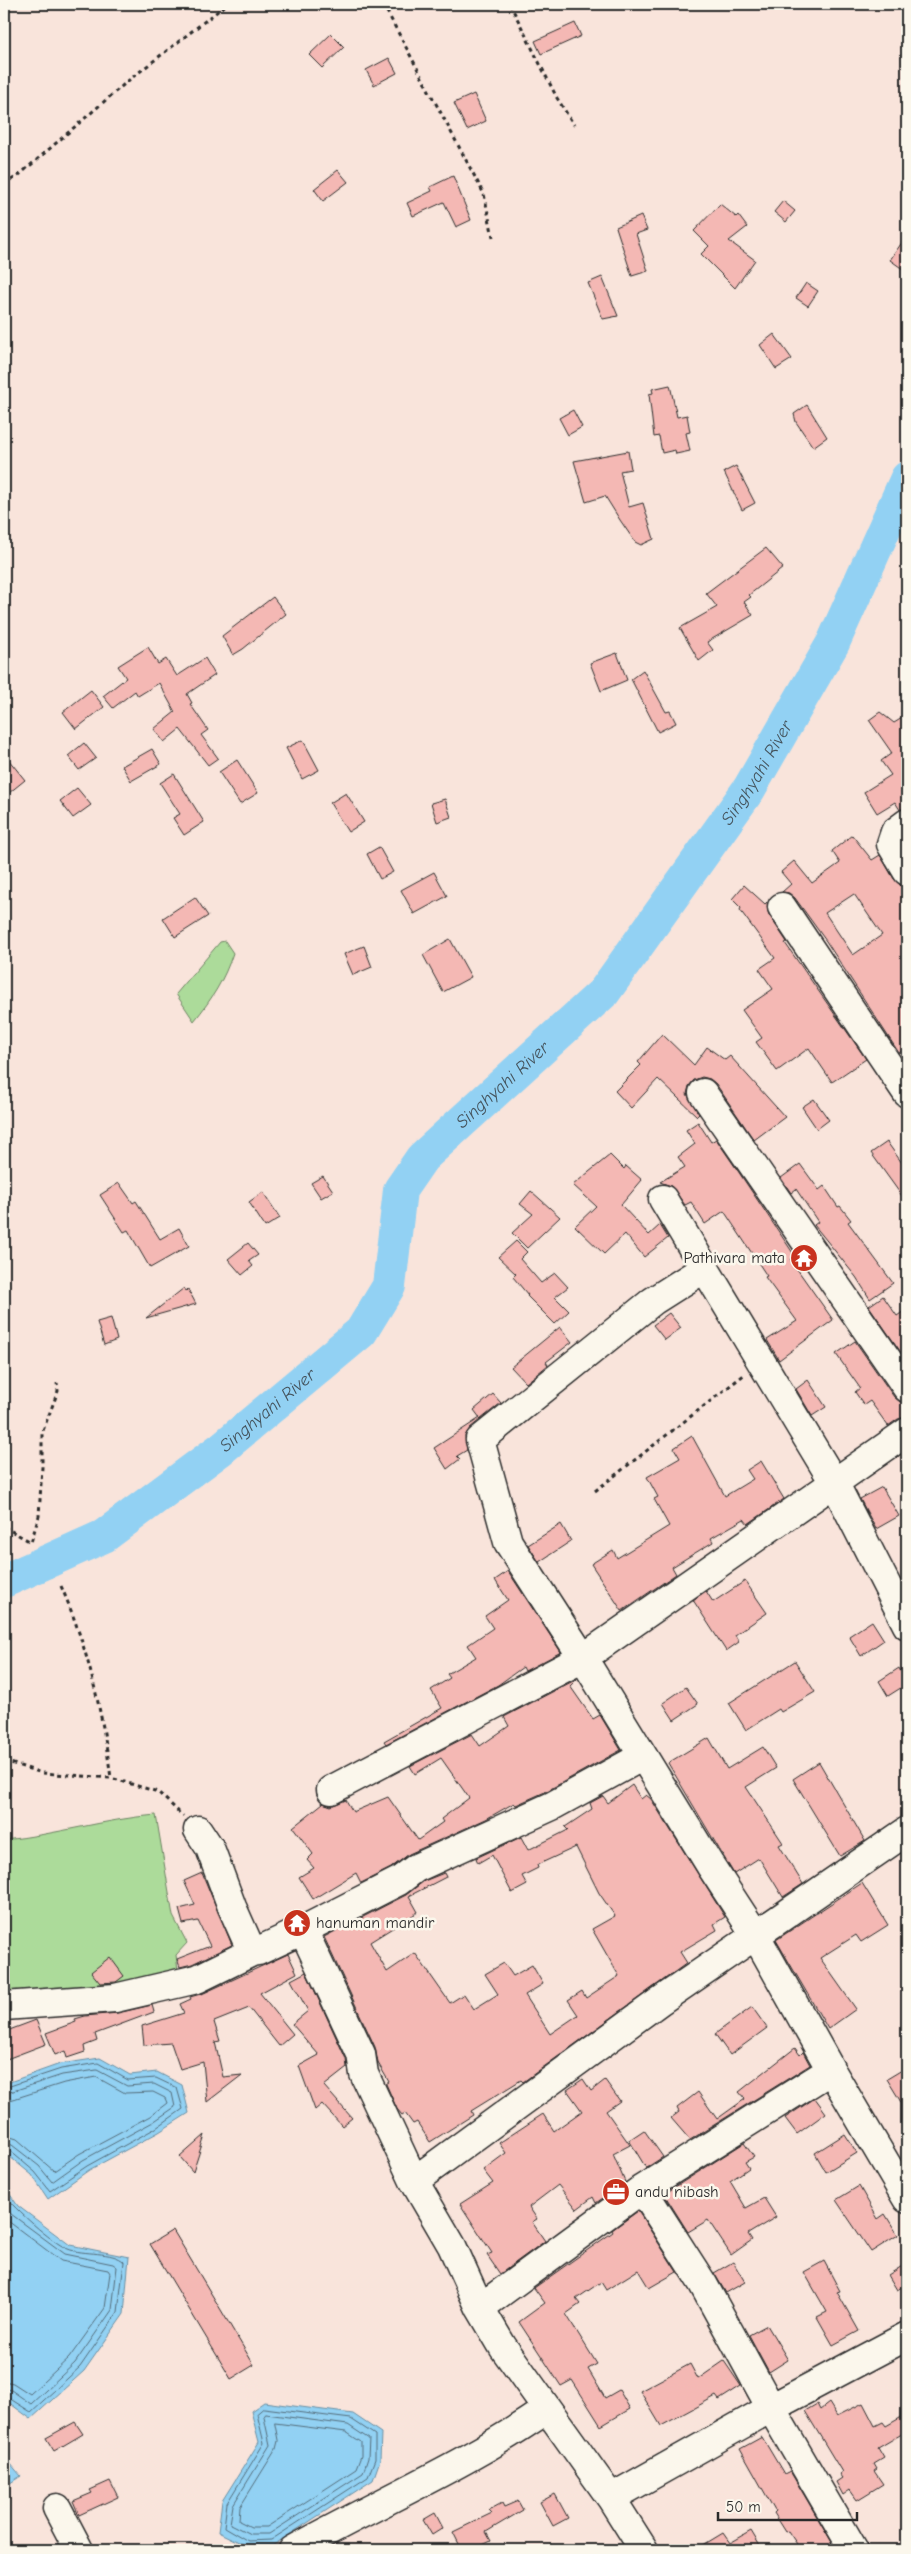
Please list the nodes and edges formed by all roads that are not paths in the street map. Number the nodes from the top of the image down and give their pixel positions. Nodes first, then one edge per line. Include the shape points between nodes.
1 (907, 823) edge
2 (907, 872) edge
3 (782, 907) dead end
4 (703, 1093) dead end
5 (907, 1093) edge
6 (663, 1199) dead end
7 (705, 1268) junction
8 (907, 1388) edge
9 (907, 1432) edge
10 (835, 1484) junction
11 (907, 1625) edge
12 (583, 1658) junction
13 (643, 1756) junction
14 (330, 1790) dead end
15 (198, 1830) road end
16 (907, 1830) edge
17 (303, 1930) junction
18 (755, 1934) junction
19 (252, 1952) junction
20 (4, 2006) edge
21 (831, 2070) junction
22 (414, 2180) junction
23 (642, 2189) junction
24 (907, 2199) edge
25 (480, 2308) junction
26 (907, 2336) edge
27 (771, 2408) junction
28 (547, 2409) junction
29 (611, 2498) junction
30 (57, 2508) dead end
31 (79, 2550) edge
32 (293, 2550) edge
33 (644, 2550) edge
34 (854, 2550) edge

1 - 2 street via 895,832 891,844
3 - 5 street
4 - 8 street
6 - 7 street
7 - 10 street
7 - 12 street via 652,1301 480,1440 508,1542
9 - 10 street
10 - 11 street
10 - 12 street
12 - 13 street
12 - 14 street
13 - 17 street via 552,1806 416,1868
13 - 18 street
15 - 19 street via 210,1848
16 - 18 street
17 - 19 street
17 - 22 street via 361,2054 364,2074
18 - 21 street
18 - 22 street
19 - 20 street via 197,1979 115,1998
21 - 23 street
21 - 24 street
22 - 25 street via 452,2246
23 - 25 street
23 - 27 street via 703,2284
25 - 28 street
26 - 27 street
27 - 29 street
27 - 34 street
28 - 29 street
28 - 32 street via 504,2439
29 - 33 street
30 - 31 street

